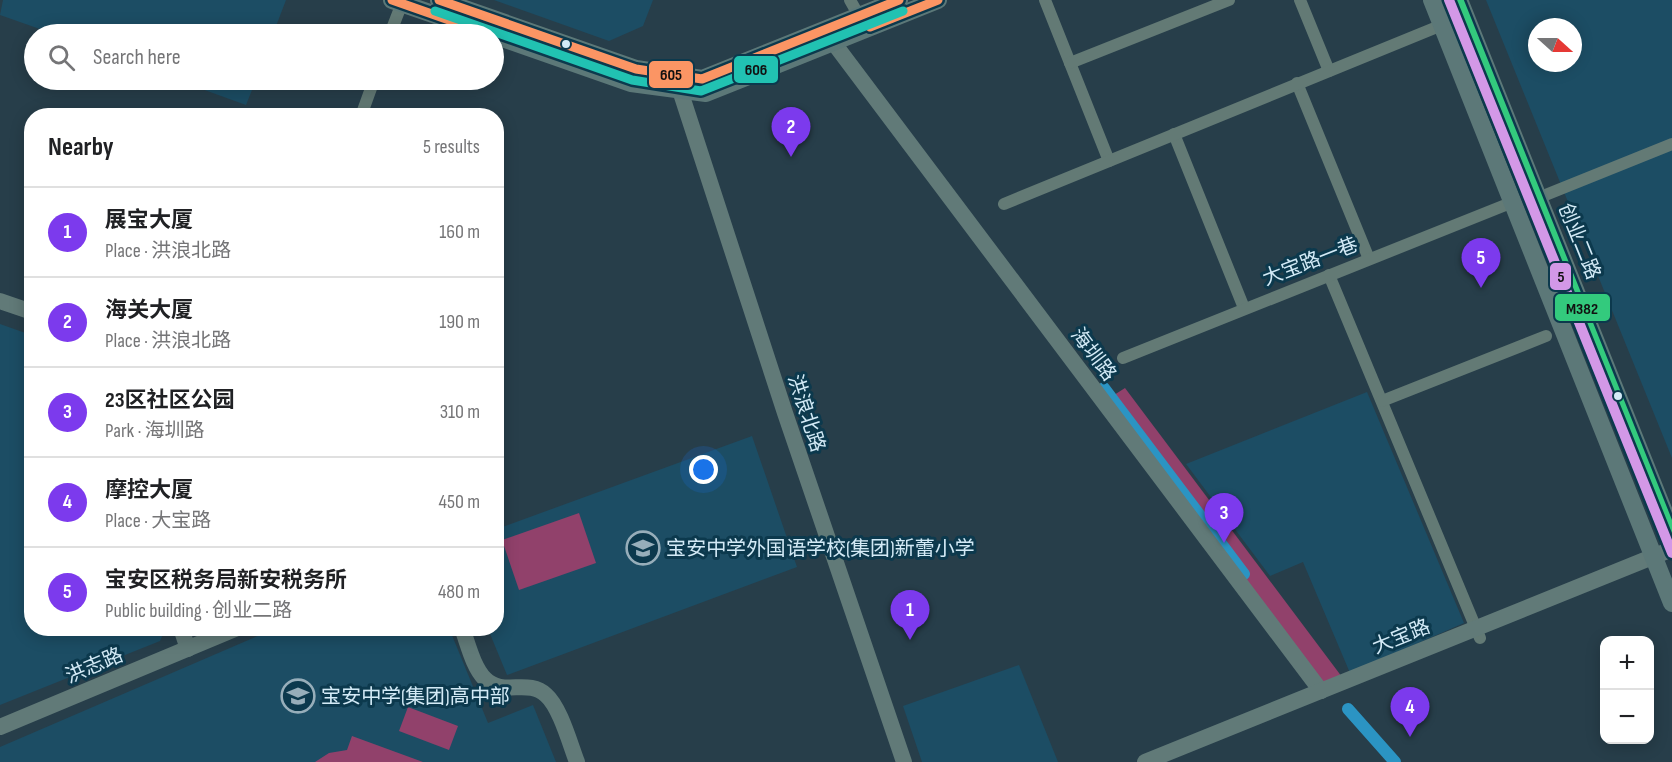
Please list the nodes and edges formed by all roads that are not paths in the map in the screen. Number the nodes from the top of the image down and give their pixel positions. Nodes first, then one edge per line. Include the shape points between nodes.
1 (439, 0) edge
2 (850, 0) edge
3 (899, 0) edge
4 (938, 0) edge
5 (1045, 0) edge
6 (1229, 0) edge
7 (1300, 0) edge
8 (1432, 0) edge
9 (1460, 0) edge
10 (397, 2) edge
11 (859, 16) junction
12 (392, 24) edge
13 (460, 24) edge
14 (1442, 25) junction
15 (504, 39) edge
16 (833, 42) junction
17 (1070, 63) junction
18 (1329, 71) junction
19 (678, 82) junction
20 (1297, 83) junction
21 (370, 90) edge
22 (364, 108) edge
23 (1174, 134) junction
24 (1672, 144) edge
25 (1109, 161) junction
26 (1538, 198) junction
27 (1513, 202) junction
28 (1004, 204) dead end
29 (1369, 259) junction
30 (1329, 275) junction
31 (0, 301) edge
32 (1244, 308) junction
33 (24, 309) edge
34 (1546, 336) dead end
35 (1123, 358) dead end
36 (1382, 401) junction
37 (1672, 532) edge
38 (1672, 549) edge
39 (1661, 561) edge
40 (1672, 603) edge
41 (1478, 633) junction
42 (184, 636) edge
43 (218, 636) edge
44 (465, 636) edge
45 (188, 649) junction
46 (1321, 691) junction
47 (0, 727) edge
48 (577, 762) edge
49 (904, 762) edge
50 (1145, 762) edge
51 (1172, 762) edge

1 - 19 main road
2 - 11 street
3 - 11 main road
4 - 16 main road
5 - 17 street
6 - 17 street
7 - 18 street
8 - 14 main road
9 - 26 main road, 创业二路
10 - 12 street
10 - 13 main road
11 - 19 main road via 702,79
14 - 18 street
14 - 27 main road
15 - 19 main road via 630,83
16 - 19 main road via 706,93
16 - 46 main road, 海圳路
17 - 25 street
18 - 20 street
19 - 49 main road, 洪浪北路
20 - 23 street
20 - 29 street
21 - 22 street
23 - 25 street
23 - 32 street
24 - 26 street
25 - 28 street
26 - 37 main road, 创业二路
27 - 29 street, 大宝路一巷
27 - 39 main road
29 - 30 street, 大宝路一巷
30 - 32 street, 大宝路一巷
30 - 36 street
31 - 33 main road
32 - 35 street, 大宝路一巷
34 - 36 street
36 - 41 street
38 - 39 main road, 大宝路
39 - 40 main road
39 - 41 main road, 大宝路
41 - 46 main road, 大宝路
41 - 51 main road, 大宝路
42 - 45 main road
43 - 45 main road, 洪志路
44 - 48 main road via 479,670 491,684 508,689 537,689 552,701
45 - 47 main road, 洪志路
46 - 50 main road, 大宝路

